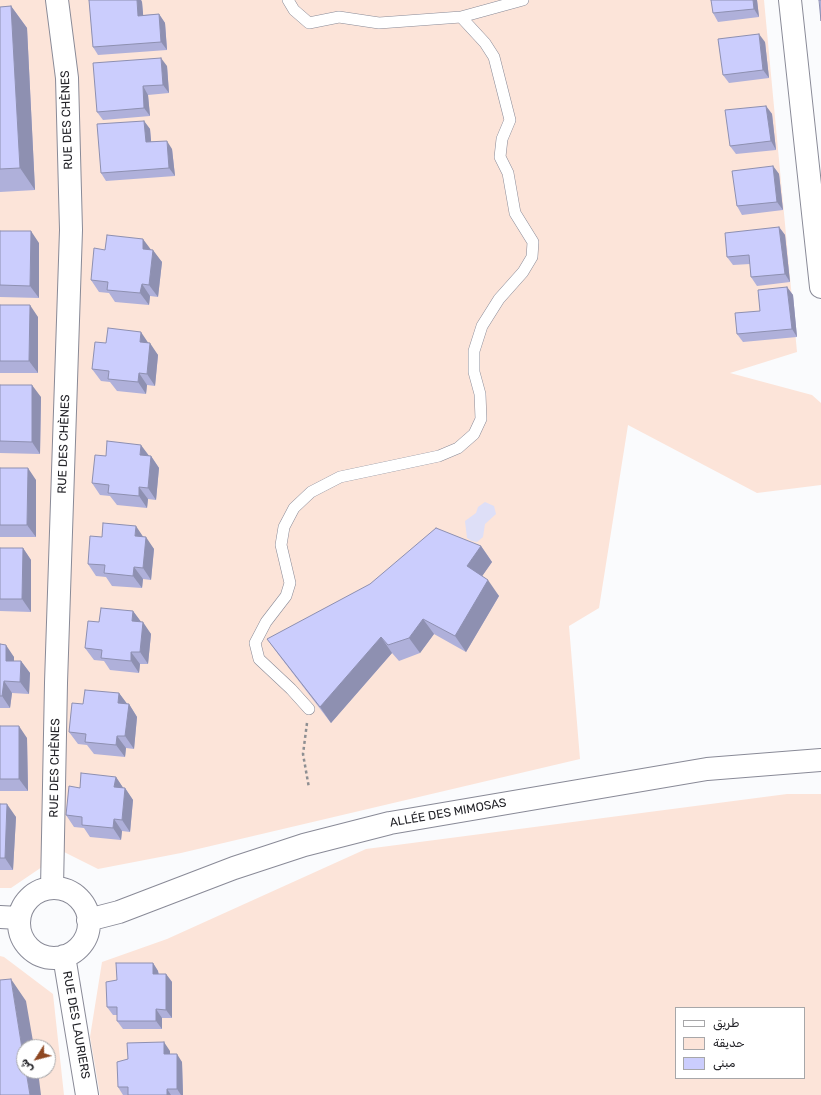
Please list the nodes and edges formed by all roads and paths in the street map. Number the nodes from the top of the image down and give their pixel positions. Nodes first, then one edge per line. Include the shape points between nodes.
1 (57, 0) edge
2 (288, 0) edge
3 (523, 0) edge
4 (790, 0) edge
5 (461, 17) junction
6 (821, 287) edge
7 (309, 709) joint
8 (821, 760) edge
9 (309, 788) dead end
10 (52, 888) junction
11 (10, 917) edge
12 (88, 920) junction
13 (64, 956) junction
14 (87, 1095) edge

1 - 10 street, RUE DES CHÈNES via 66,78 71,230
2 - 5 lane via 294,10 308,23 339,17 379,23
3 - 5 lane
4 - 6 street
5 - 7 lane via 494,57 510,120 502,139 500,157 508,173 515,213 533,242 532,257 523,272 499,299 482,326 474,350 474,372 480,394 481,419 474,434 458,448 439,456 340,477 311,492 294,508 284,527 281,545 290,582 286,596 266,622 256,643 259,659
7 - 9 path via 303,754
8 - 12 street, ALLÉE DES MIMOSAS via 707,769 390,823 304,845 234,868 119,912
10 - 11 street via 30,897
10 - 12 street via 68,891 78,898 85,908
11 - 13 street via 27,945 33,950 47,957
12 - 13 street via 87,933 83,941 75,950
13 - 14 street, RUE DES LAURIERS

